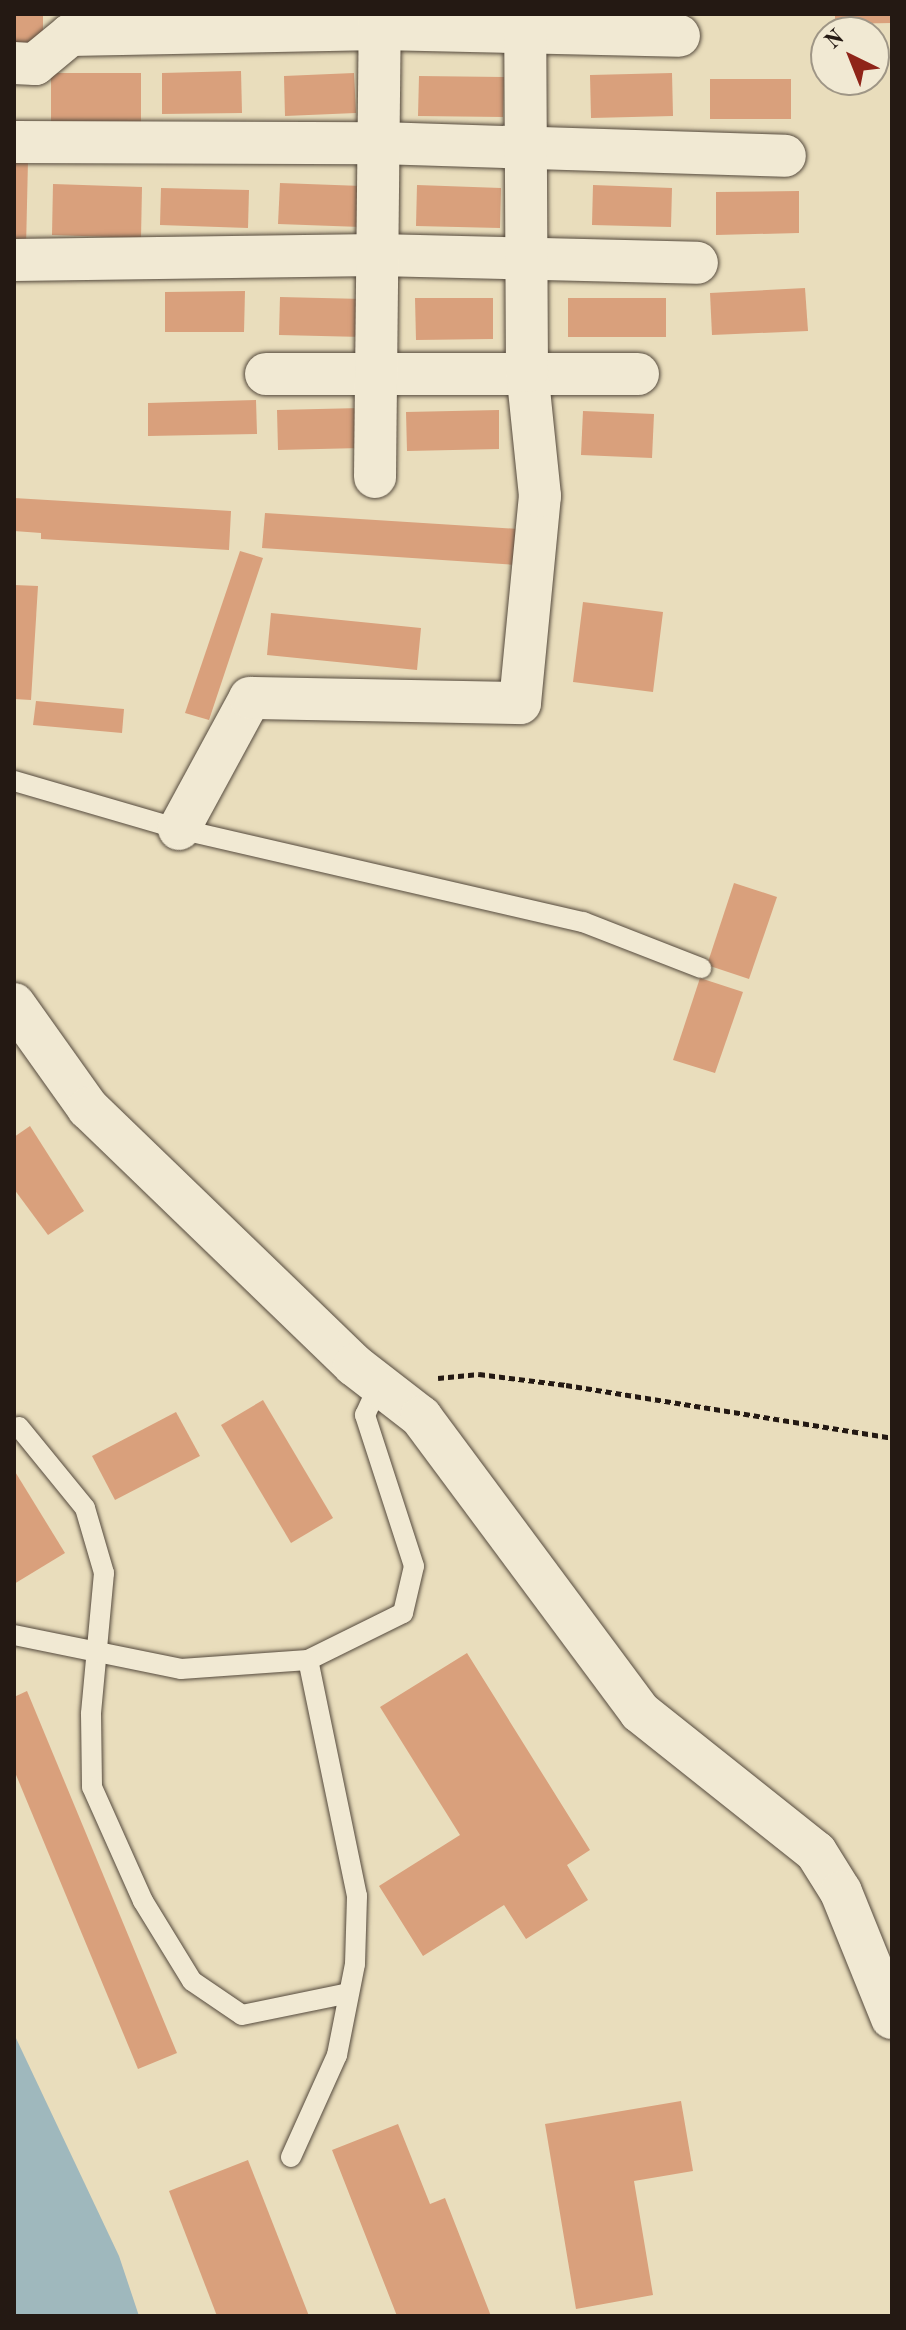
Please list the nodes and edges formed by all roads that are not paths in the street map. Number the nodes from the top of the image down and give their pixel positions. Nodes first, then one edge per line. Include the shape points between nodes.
1 (380, 21) edge
2 (525, 24) edge
3 (679, 36) dead end
4 (14, 63) edge
5 (14, 142) edge
6 (379, 143) junction
7 (526, 150) junction
8 (785, 156) dead end
9 (377, 255) junction
10 (14, 260) edge
11 (526, 260) junction
12 (697, 263) dead end
13 (527, 371) junction
14 (266, 374) dead end
15 (638, 374) dead end
16 (375, 477) dead end
17 (14, 781) edge
18 (179, 829) junction
19 (701, 968) dead end
20 (14, 1004) edge
21 (379, 1385) junction
22 (19, 1427) dead end
23 (14, 1635) edge
24 (100, 1652) junction
25 (308, 1660) junction
26 (349, 1993) junction
27 (892, 2018) edge
28 (291, 2157) dead end

1 - 2 street
1 - 4 street via 70,35 35,64
1 - 6 street
2 - 3 street
2 - 7 street
5 - 6 street
6 - 7 street
6 - 9 street
7 - 8 street
7 - 11 street
9 - 10 street
9 - 11 street
9 - 16 street
11 - 12 street
11 - 13 street
13 - 14 street
13 - 15 street
13 - 18 street via 540,496 520,703 250,698
17 - 18 lane
18 - 19 lane via 583,922
20 - 21 street via 88,1108
21 - 25 lane via 365,1415 414,1566 403,1613
21 - 27 street via 441,1442 640,1712 816,1852 841,1892
22 - 24 lane via 85,1508 104,1573
23 - 24 lane
24 - 25 lane via 181,1669
24 - 26 lane via 91,1714 92,1787 143,1901 192,1981 242,2015
25 - 26 lane via 357,1896
26 - 28 lane via 337,2055

